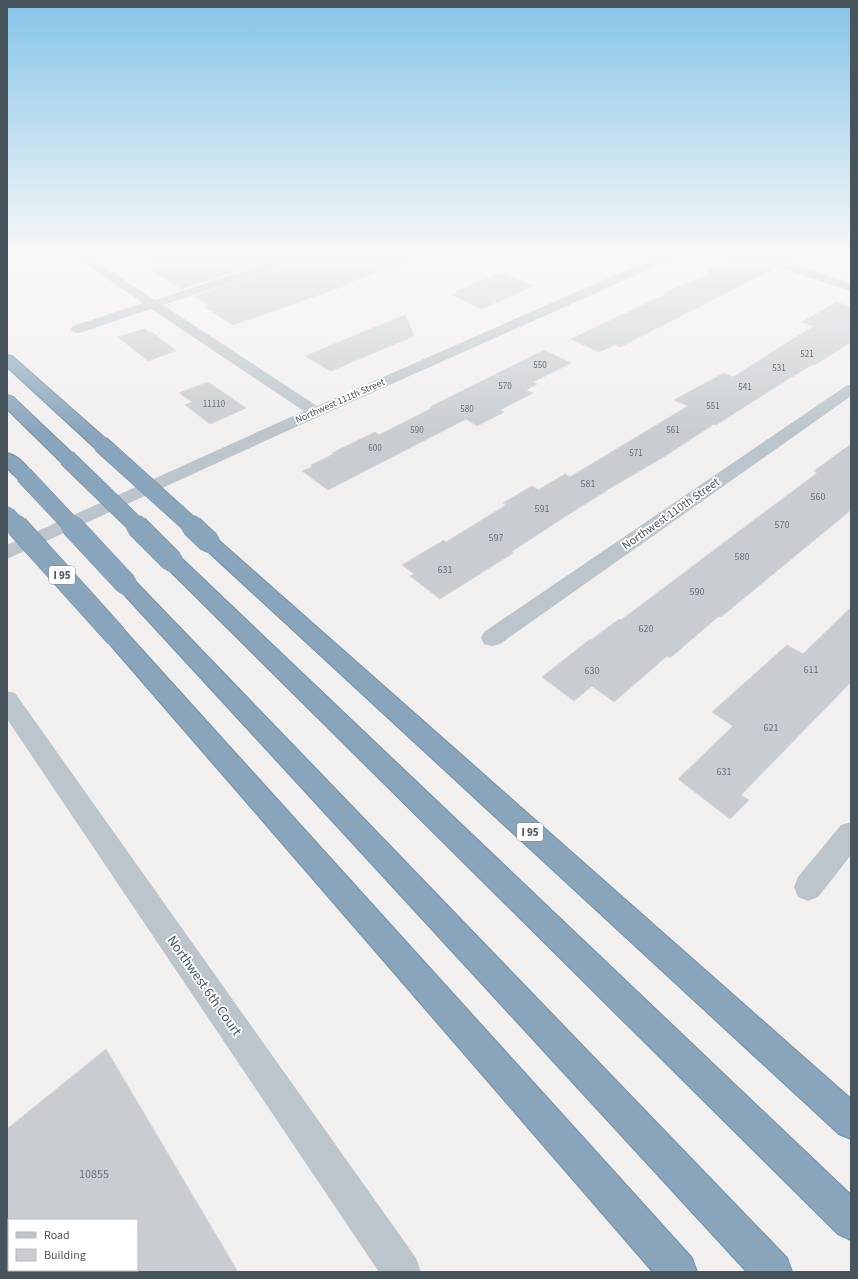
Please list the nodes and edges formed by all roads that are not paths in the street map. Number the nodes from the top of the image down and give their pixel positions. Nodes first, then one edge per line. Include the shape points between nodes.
1 (129, 313) edge
2 (165, 313) edge
3 (540, 313) edge
4 (78, 329) dead end
5 (7, 359) edge
6 (851, 389) edge
7 (7, 400) edge
8 (316, 412) junction
9 (7, 458) edge
10 (7, 515) edge
11 (7, 553) edge
12 (492, 638) dead end
13 (7, 700) edge
14 (851, 834) edge
15 (808, 887) dead end
16 (851, 1122) edge
17 (851, 1221) edge
18 (402, 1272) edge
19 (678, 1272) edge
20 (773, 1272) edge

1 - 4 street
2 - 8 street
3 - 8 street, Northwest 111th Street
5 - 16 highway, I 95, bridge
6 - 12 street, Northwest 110th Street
7 - 17 highway, bridge
8 - 11 street, Northwest 111th Street
9 - 20 highway, bridge
10 - 19 highway, I 95, bridge
13 - 18 street, Northwest 6th Court
14 - 15 street

